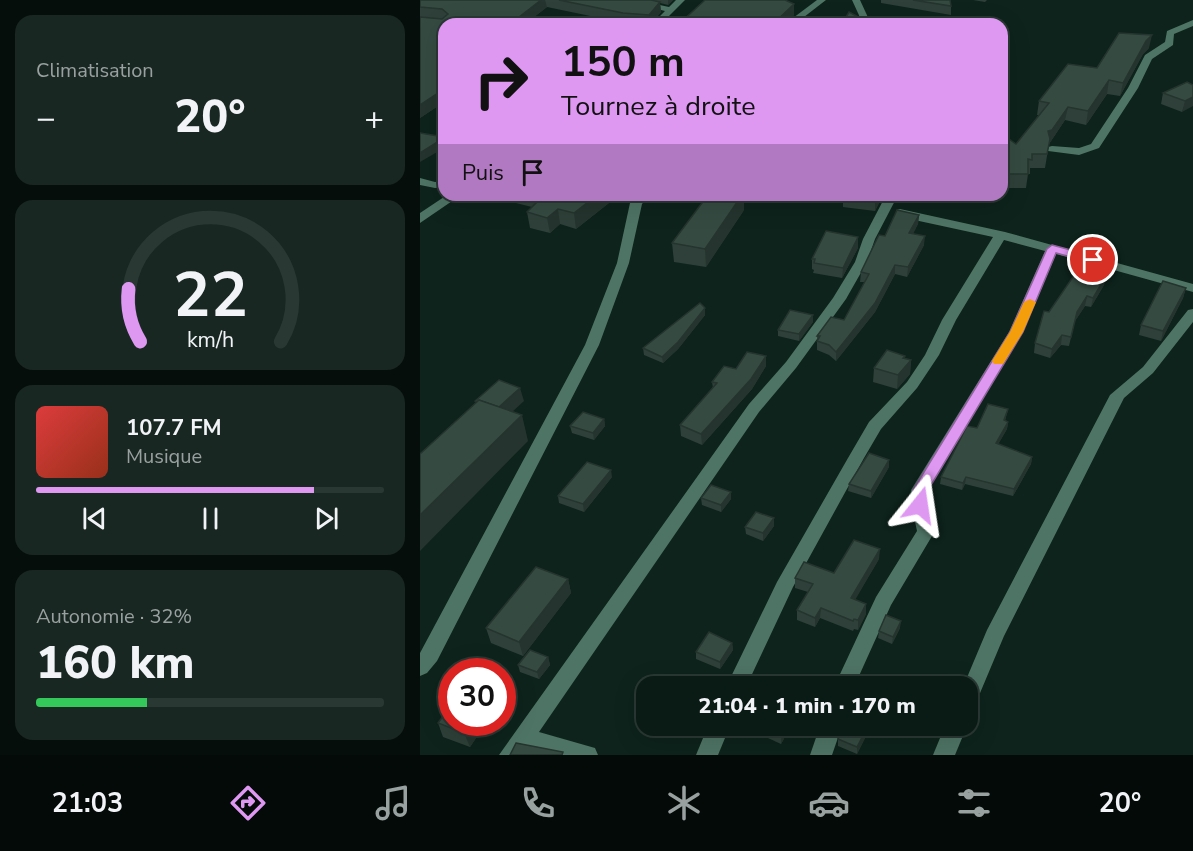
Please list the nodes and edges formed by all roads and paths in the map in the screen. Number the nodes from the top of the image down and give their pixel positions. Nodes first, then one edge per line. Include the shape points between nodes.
1 (626, 0) edge
2 (681, 0) edge
3 (822, 0) edge
4 (856, 0) edge
5 (671, 10) junction
6 (662, 18) edge
7 (797, 18) edge
8 (864, 18) edge
9 (1193, 23) edge
10 (1052, 149) edge
11 (420, 181) edge
12 (438, 185) edge
13 (446, 201) edge
14 (638, 201) edge
15 (889, 203) edge
16 (420, 219) edge
17 (1001, 235) junction
18 (1052, 249) junction
19 (1193, 288) edge
20 (1193, 314) edge
21 (420, 667) edge
22 (741, 676) edge
23 (849, 676) edge
24 (977, 676) edge
25 (715, 736) edge
26 (828, 736) edge
27 (952, 736) edge
28 (523, 737) junction
29 (510, 755) edge
30 (587, 755) edge
31 (707, 755) edge
32 (821, 755) edge
33 (944, 755) edge

1 - 5 street
2 - 5 street
3 - 7 street
4 - 8 street
5 - 6 street
9 - 10 street via 1170,33 1170,43 1148,57 1095,146 1072,152
11 - 12 street
13 - 16 street
14 - 21 street via 623,263 592,345 430,655
15 - 17 street
15 - 28 street via 839,299 747,417
17 - 18 street
17 - 22 street via 932,355 904,396 875,426 816,522
18 - 19 street
18 - 23 street via 1016,332 920,490 926,531 883,602
20 - 24 street via 1148,370 1118,395 994,636
25 - 31 street
26 - 32 street
27 - 33 street
28 - 29 street
28 - 30 street

